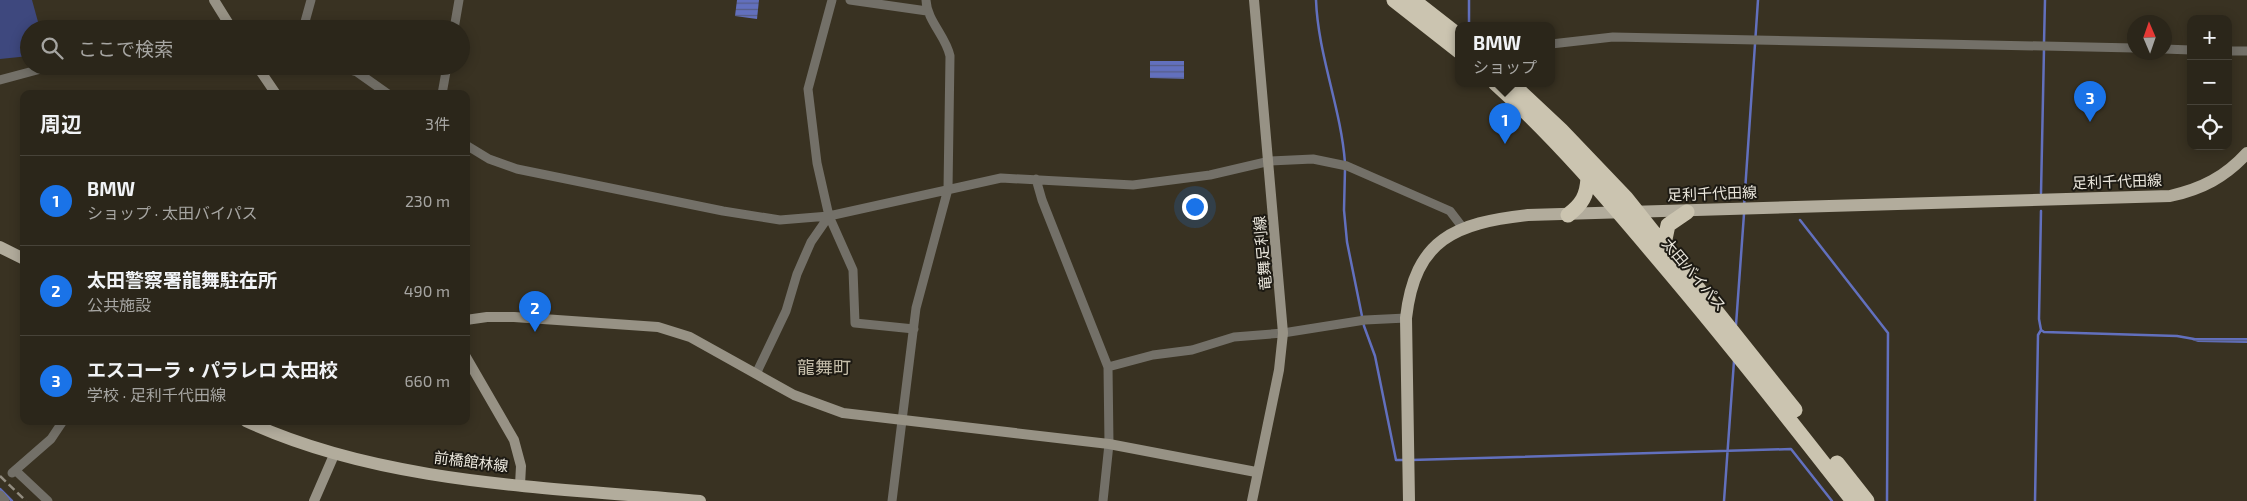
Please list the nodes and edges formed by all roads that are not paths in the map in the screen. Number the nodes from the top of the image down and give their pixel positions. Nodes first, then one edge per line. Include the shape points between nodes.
1 (214, 0) edge
2 (311, 0) edge
3 (460, 0) edge
4 (832, 0) edge
5 (850, 0) edge
6 (926, 0) edge
7 (1254, 0) edge
8 (1394, 0) edge
9 (1413, 0) edge
10 (927, 11) junction
11 (226, 20) edge
12 (305, 20) edge
13 (456, 20) edge
14 (1455, 33) edge
15 (1555, 44) edge
16 (1455, 48) edge
17 (2127, 48) edge
18 (2172, 49) edge
19 (2187, 50) edge
20 (2232, 51) edge
21 (2247, 51) edge
22 (20, 75) edge
23 (263, 75) edge
24 (361, 75) edge
25 (445, 75) edge
26 (0, 80) edge
27 (1499, 87) edge
28 (1515, 87) edge
29 (273, 90) edge
30 (382, 90) edge
31 (443, 90) edge
32 (470, 147) edge
33 (2247, 153) edge
34 (1270, 161) junction
35 (1588, 178) junction
36 (1036, 179) junction
37 (948, 189) junction
38 (1637, 212) junction
39 (1687, 212) junction
40 (1620, 213) junction
41 (1568, 215) junction
42 (829, 216) junction
43 (1464, 228) junction
44 (1664, 244) junction
45 (0, 247) edge
46 (20, 257) edge
47 (1406, 318) junction
48 (470, 319) edge
49 (914, 329) junction
50 (1283, 333) junction
51 (470, 364) edge
52 (1108, 366) junction
53 (756, 374) junction
54 (903, 420) junction
55 (60, 425) edge
56 (255, 425) edge
57 (1110, 444) junction
58 (334, 455) junction
59 (1256, 472) junction
60 (520, 484) junction
61 (0, 495) edge
62 (604, 497) edge
63 (5, 501) edge
64 (48, 501) edge
65 (314, 501) edge
66 (700, 501) edge
67 (892, 501) edge
68 (1103, 501) edge
69 (1252, 501) edge
70 (1409, 501) edge
71 (1853, 501) edge
72 (1867, 501) edge

1 - 11 street
2 - 12 street
3 - 13 street
4 - 42 street via 808,89 817,163
5 - 10 street
6 - 10 street
7 - 34 street, 竜舞足利線
8 - 16 highway
9 - 14 highway
10 - 37 street via 950,56
15 - 17 street via 1613,37
18 - 19 street
20 - 21 street
22 - 26 street
23 - 29 street
24 - 30 street
25 - 31 street
27 - 35 highway, 太田バイパス via 1550,135
28 - 38 highway, 太田バイパス via 1598,167
32 - 42 street via 516,169 723,211 780,220
33 - 39 main road, 足利千代田線 via 2226,174 2208,185 2170,196
34 - 36 street via 1210,175 1133,185
34 - 43 street via 1313,160 1347,166 1450,211
34 - 50 street, 竜舞足利線
35 - 40 highway, 太田バイパス
35 - 41 highway via 1588,192
36 - 37 street via 1001,178
36 - 52 street
37 - 42 street
37 - 49 street via 916,308
38 - 39 main road, 足利千代田線
38 - 40 main road, 足利千代田線
38 - 44 highway, 太田バイパス
39 - 44 highway via 1668,225
40 - 41 main road, 足利千代田線
40 - 71 highway, 太田バイパス
41 - 43 main road, 足利千代田線 via 1496,218
42 - 49 street via 853,270 856,323
42 - 53 street via 811,242 786,311
43 - 47 main road, 足利千代田線 via 1444,240 1426,257 1414,275
44 - 72 highway, 太田バイパス
45 - 46 main road
47 - 50 street via 1366,320
47 - 70 main road, 足利千代田線
48 - 53 street via 514,317 658,327 690,337
49 - 54 street
50 - 52 street via 1234,337 1192,350
50 - 59 street, 竜舞足利線 via 1279,370
51 - 60 street via 514,440 521,466
52 - 57 street
53 - 54 street via 799,398 843,414
54 - 57 street
54 - 67 street
55 - 64 street via 51,439 13,472
56 - 58 main road, 前橋館林線 via 298,444
57 - 59 street
57 - 68 street
58 - 60 main road, 前橋館林線 via 408,470
58 - 65 street
59 - 69 street, 竜舞足利線
60 - 62 main road, 前橋館林線
61 - 63 street
62 - 66 main road, 前橋館林線

